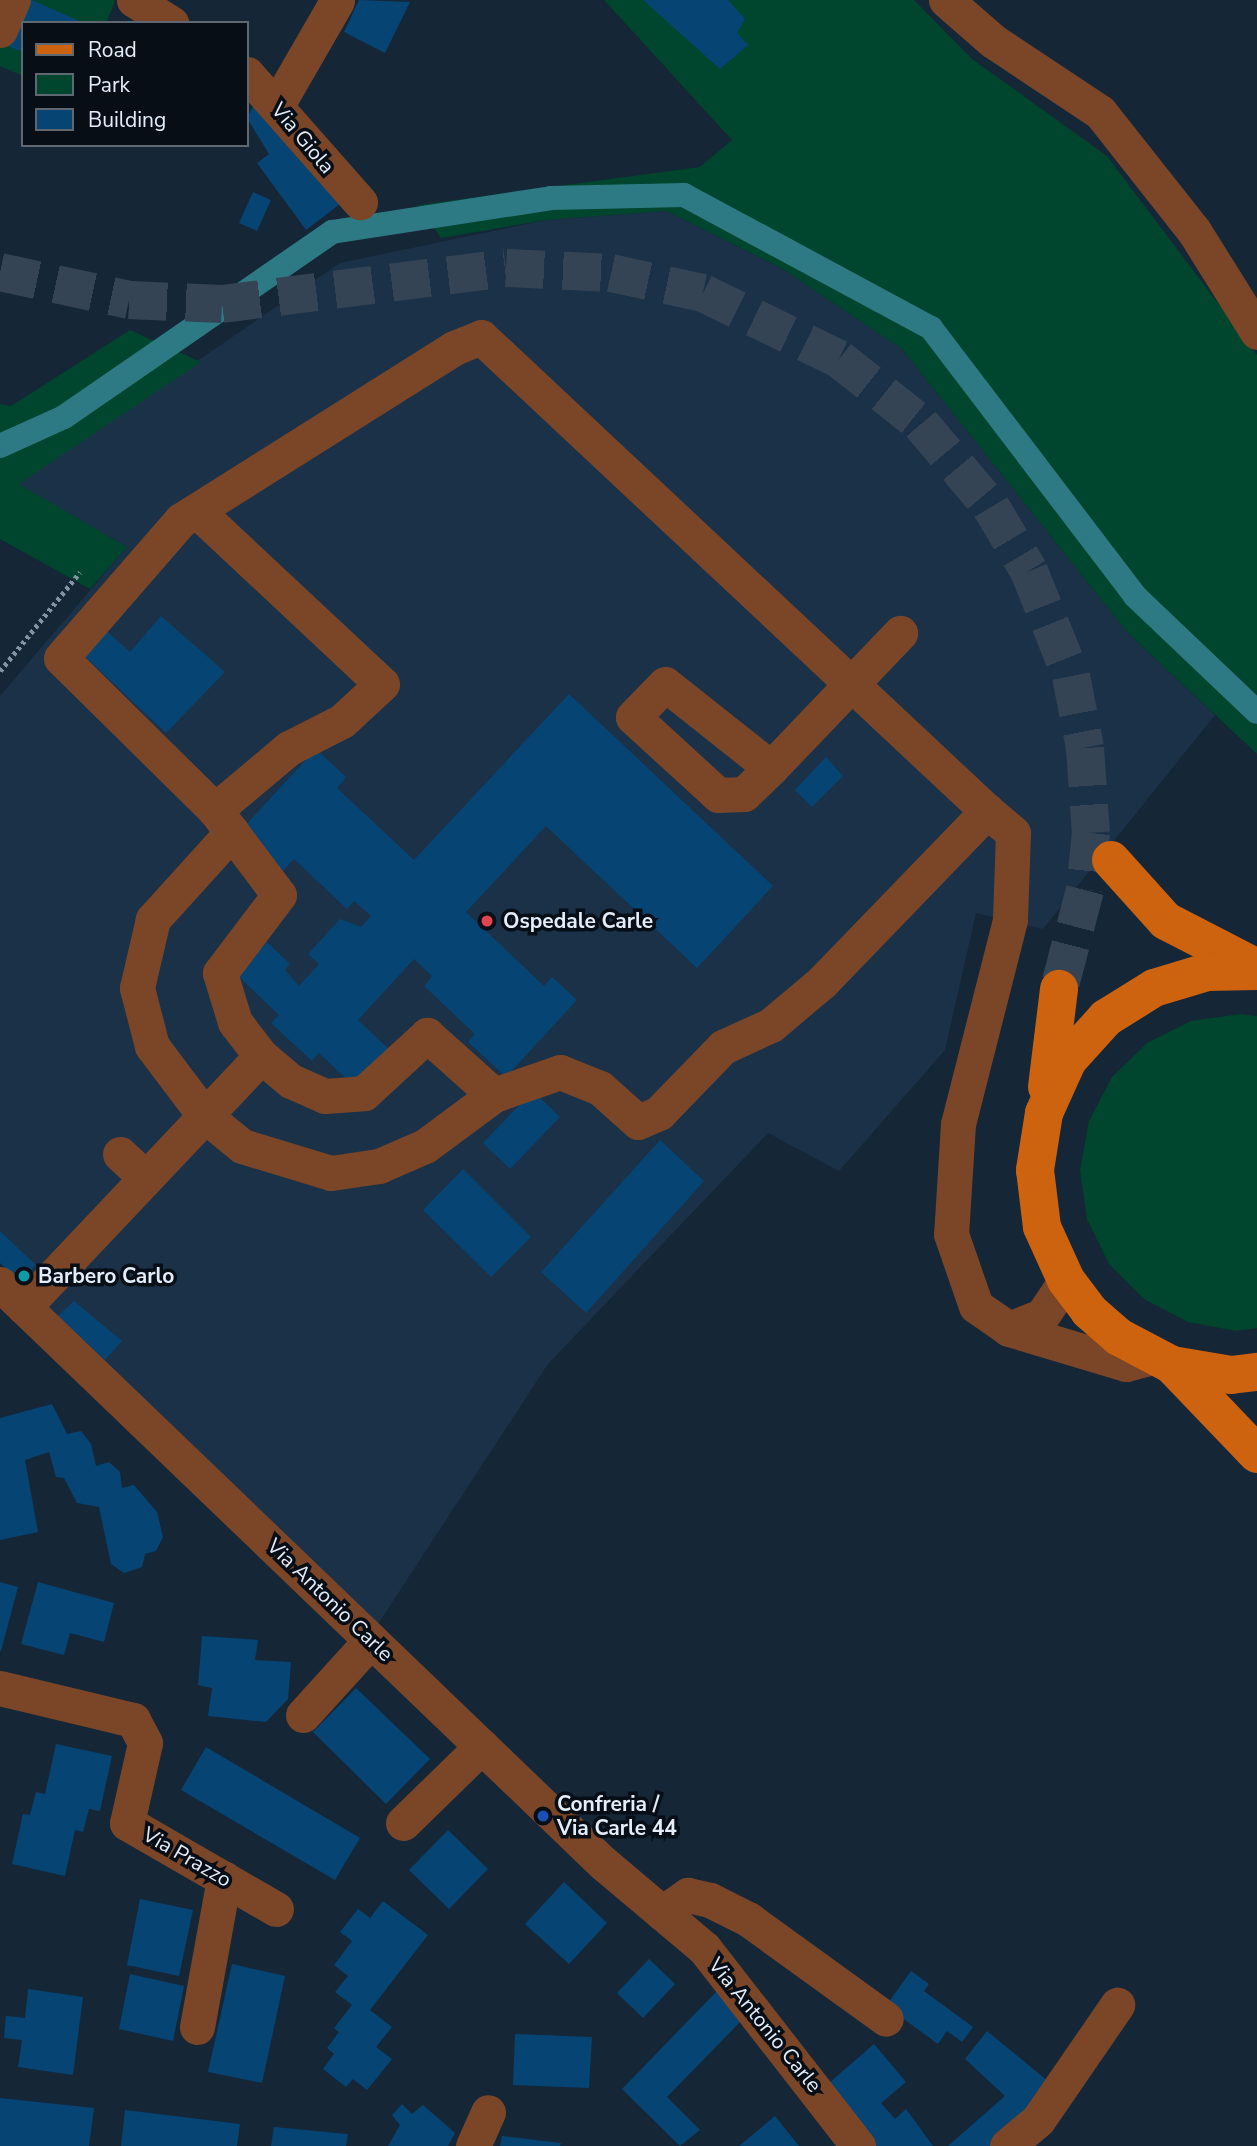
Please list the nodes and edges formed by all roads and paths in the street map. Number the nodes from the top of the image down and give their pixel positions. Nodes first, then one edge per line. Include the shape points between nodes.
1 (13, 0) edge
2 (134, 0) edge
3 (946, 0) edge
4 (337, 1) edge
5 (168, 21) edge
6 (0, 30) edge
7 (248, 75) edge
8 (278, 105) junction
9 (360, 202) dead end
10 (1257, 332) edge
11 (197, 511) junction
12 (80, 572) dead end
13 (900, 633) dead end
14 (0, 671) edge
15 (849, 683) junction
16 (771, 768) dead end
17 (987, 811) junction
18 (223, 821) junction
19 (1111, 860) dead end
20 (1257, 970) edge
21 (1059, 989) tunnel mouth
22 (261, 1056) junction
23 (494, 1095) junction
24 (1044, 1112) junction
25 (204, 1115) junction
26 (1066, 1280) junction
27 (12, 1296) edge
28 (1009, 1329) junction
29 (1163, 1361) junction
30 (1257, 1372) edge
31 (1257, 1454) edge
32 (371, 1640) junction
33 (0, 1688) edge
34 (303, 1715) dead end
35 (482, 1746) junction
36 (403, 1824) dead end
37 (225, 1878) junction
38 (276, 1909) dead end
39 (663, 1913) junction
40 (1117, 2005) dead end
41 (886, 2019) dead end
42 (197, 2027) dead end
43 (488, 2112) dead end
44 (473, 2146) edge
45 (858, 2146) edge
46 (1007, 2146) edge

1 - 6 street
2 - 5 street
3 - 10 street via 993,41 1100,112 1194,231
4 - 8 street
7 - 8 street, Via Giola
8 - 9 street, Via Giola via 295,133
11 - 15 street via 481,337
11 - 18 street via 61,658
11 - 18 street via 382,684 342,721 289,748
12 - 14 path
13 - 15 street
15 - 16 street
15 - 17 street
17 - 23 street via 822,982 771,1025 723,1047 659,1113 638,1122 600,1088 560,1072
17 - 28 street via 1013,833 1010,920 958,1124 951,1234 976,1306
18 - 22 street via 279,895 220,973 234,1022
18 - 25 street via 153,919 138,988 152,1046
19 - 20 main road via 1166,921
20 - 24 main road via 1207,972 1154,988 1106,1018 1068,1060
21 - 24 main road
22 - 23 street via 291,1081 325,1096 364,1093 427,1035
22 - 25 street
23 - 25 street via 425,1146 379,1166 331,1173 242,1146
24 - 26 main road via 1034,1170 1040,1216
25 - 27 street via 132,1165
26 - 28 street via 1042,1316
26 - 29 main road via 1089,1311
27 - 32 street, Via Antonio Carle
28 - 29 street via 1126,1364
29 - 30 main road via 1231,1376
29 - 31 main road
32 - 34 street
32 - 35 street, Via Antonio Carle
33 - 37 street, Via Prazzo via 133,1720 145,1743 127,1823
35 - 36 street
35 - 39 street, Via Antonio Carle
37 - 38 street, Via Prazzo
37 - 42 street
39 - 41 street via 688,1895 710,1900 748,1919
39 - 45 street, Via Antonio Carle via 704,1948
40 - 46 street via 1038,2120
43 - 44 street

